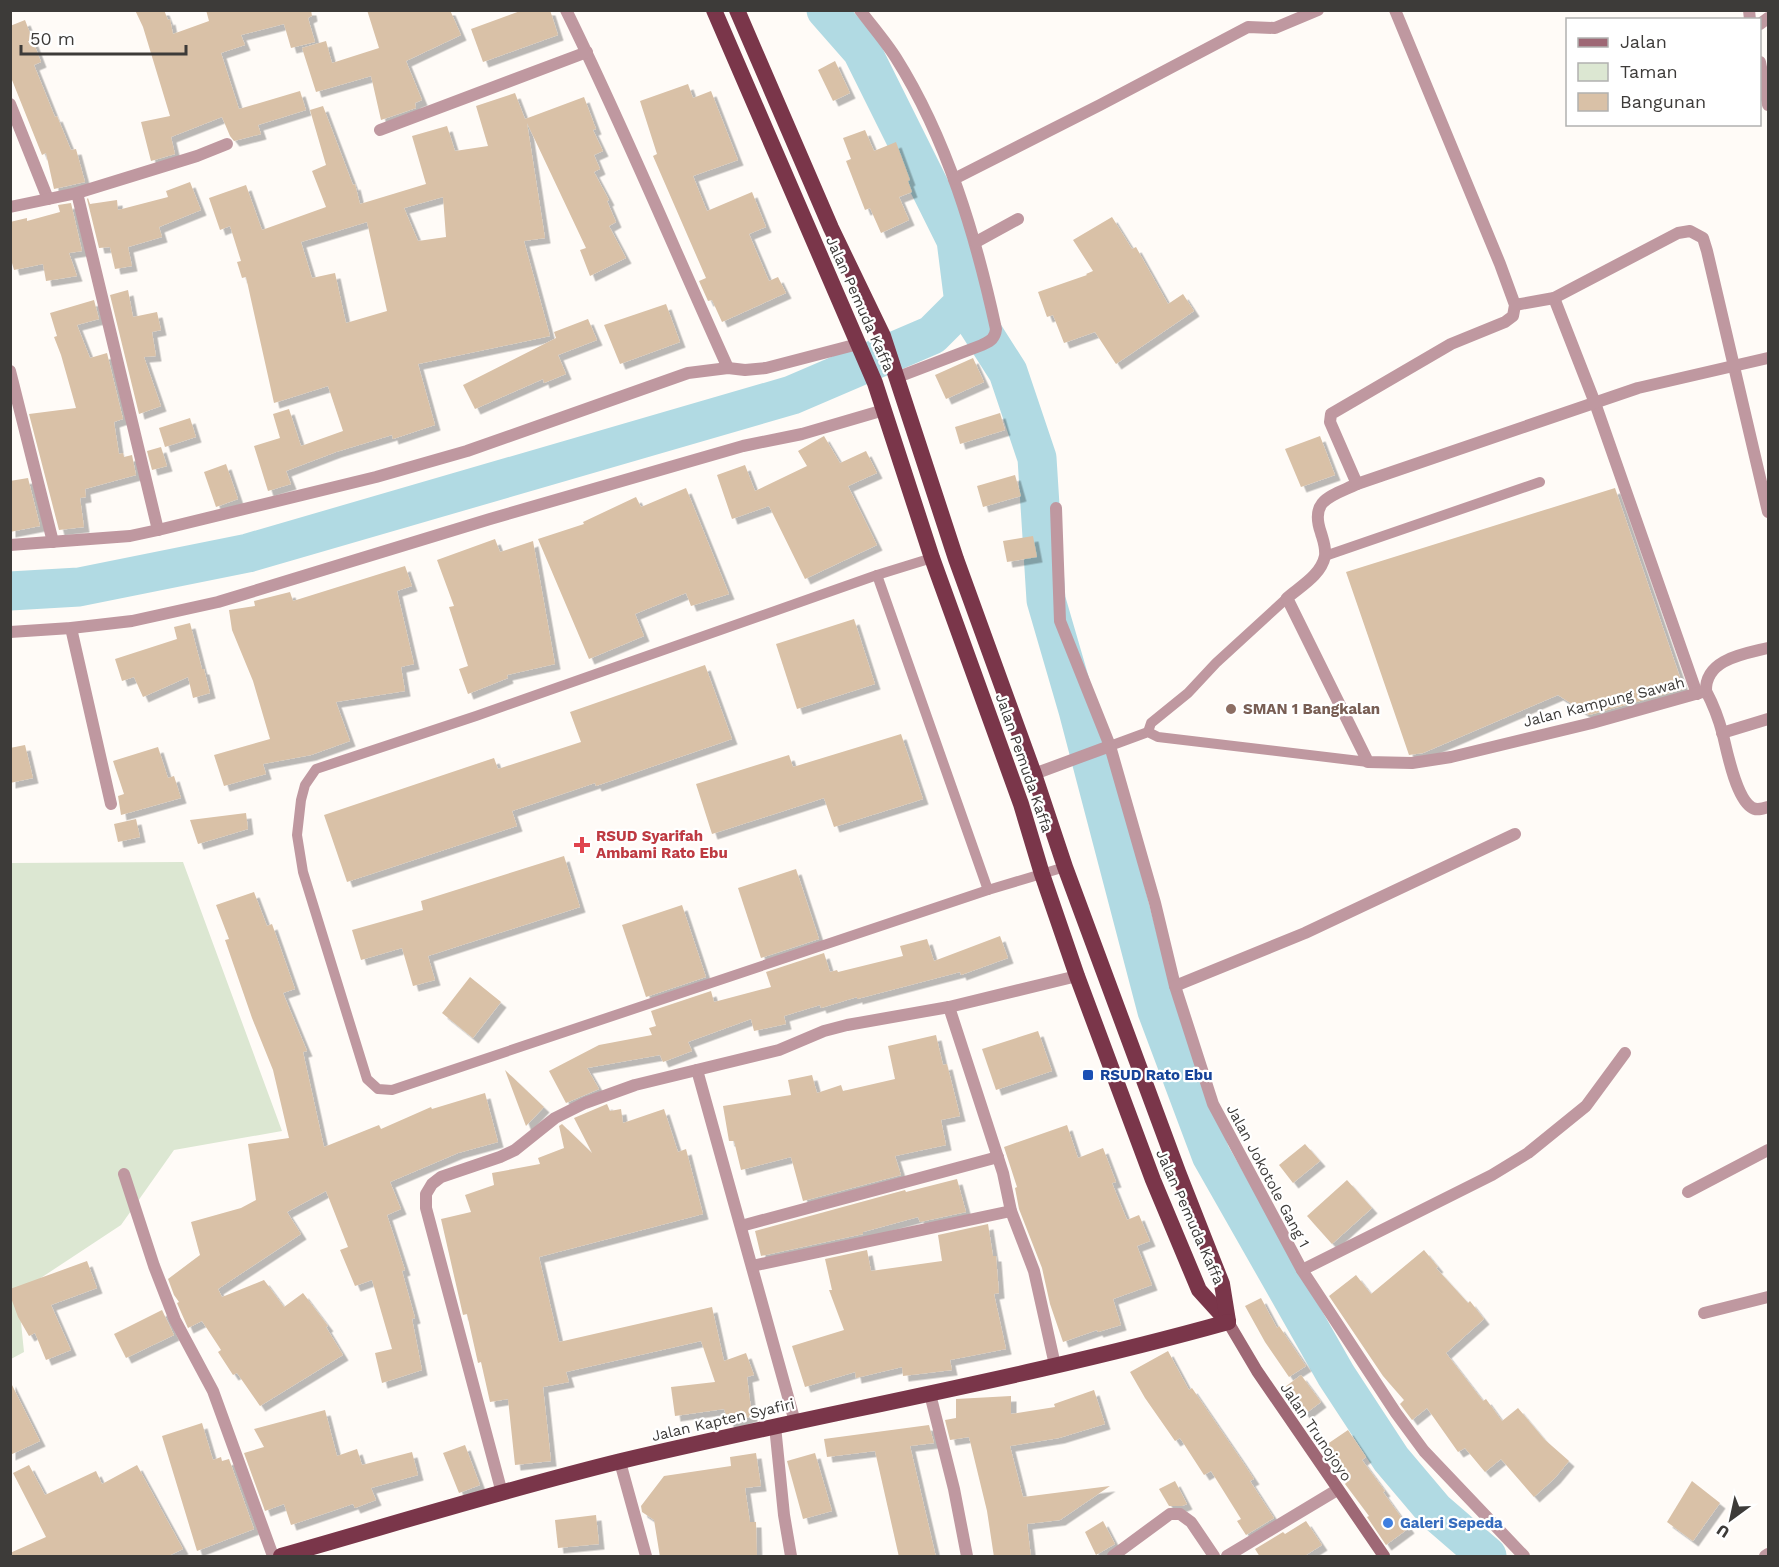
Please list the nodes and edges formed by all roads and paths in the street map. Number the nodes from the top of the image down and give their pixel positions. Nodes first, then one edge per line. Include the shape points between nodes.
1 (567, 10) edge
2 (714, 10) edge
3 (736, 10) edge
4 (860, 10) edge
5 (1395, 10) edge
6 (1310, 12) edge
7 (586, 52) junction
8 (1761, 67) edge
9 (10, 104) edge
10 (1768, 105) edge
11 (380, 130) dead end
12 (227, 144) dead end
13 (954, 179) junction
14 (77, 193) junction
15 (48, 199) junction
16 (10, 207) edge
17 (1018, 219) dead end
18 (831, 228) junction
19 (811, 236) junction
20 (976, 242) junction
21 (1554, 298) junction
22 (1515, 305) junction
23 (861, 348) junction
24 (1768, 358) edge
25 (1734, 366) junction
26 (728, 368) junction
27 (10, 371) edge
28 (897, 375) junction
29 (1595, 403) junction
30 (884, 410) junction
31 (1540, 482) dead end
32 (1357, 484) junction
33 (1056, 507) dead end
34 (1768, 512) edge
35 (158, 530) junction
36 (53, 542) junction
37 (10, 545) edge
38 (1325, 556) junction
39 (932, 558) junction
40 (878, 575) junction
41 (1287, 598) junction
42 (70, 628) junction
43 (10, 632) edge
44 (1768, 648) edge
45 (1702, 692) junction
46 (1768, 719) edge
47 (1148, 732) junction
48 (1722, 733) junction
49 (1105, 747) junction
50 (1368, 762) junction
51 (1034, 774) junction
52 (111, 804) dead end
53 (1768, 807) edge
54 (1515, 834) dead end
55 (1065, 867) junction
56 (1042, 874) junction
57 (988, 890) junction
58 (1077, 976) junction
59 (1174, 986) junction
60 (949, 1007) junction
61 (1625, 1053) dead end
62 (698, 1070) junction
63 (1768, 1150) edge
64 (998, 1156) junction
65 (124, 1174) dead end
66 (1688, 1192) dead end
67 (1011, 1211) junction
68 (741, 1226) junction
69 (753, 1266) junction
70 (1302, 1270) junction
71 (1768, 1297) edge
72 (1704, 1314) dead end
73 (1228, 1322) junction
74 (1055, 1365) junction
75 (930, 1394) junction
76 (795, 1422) junction
77 (775, 1426) junction
78 (620, 1462) junction
79 (1337, 1490) junction
80 (502, 1493) junction
81 (273, 1557) edge
82 (281, 1557) edge
83 (646, 1557) edge
84 (791, 1557) edge
85 (967, 1557) edge
86 (1113, 1557) edge
87 (1214, 1557) edge
88 (1227, 1557) edge
89 (1384, 1557) edge
90 (1524, 1557) edge

1 - 7 street
2 - 19 highway, Jalan Pemuda Kaffa
3 - 18 highway, Jalan Pemuda Kaffa
4 - 13 street via 896,57 919,98
5 - 22 street
6 - 13 street via 1275,28 1248,27
7 - 11 street
7 - 26 street
8 - 10 street
9 - 15 street
12 - 14 street
13 - 20 street
14 - 15 street
14 - 35 street
15 - 16 street
17 - 20 street
18 - 19 highway
18 - 28 highway, Jalan Pemuda Kaffa via 883,336
19 - 23 highway, Jalan Pemuda Kaffa
20 - 28 street via 995,335 987,343
21 - 22 street
21 - 25 street via 1678,233 1690,231 1703,238 1707,250
21 - 29 street
22 - 32 street via 1513,316 1505,322 1451,344 1331,414 1329,422
23 - 26 street via 766,368
23 - 30 highway, Jalan Pemuda Kaffa
24 - 25 street
25 - 29 street via 1638,388
25 - 34 street
26 - 35 street via 688,373 456,454 376,477
27 - 36 street
28 - 51 highway, Jalan Pemuda Kaffa via 956,559
29 - 32 street
29 - 45 street
30 - 39 highway, Jalan Pemuda Kaffa
30 - 42 street via 490,519 218,602 158,616
31 - 38 lane
32 - 38 street via 1320,505 1318,525
33 - 49 street, Jalan Jokotole Gang 1 via 1060,621
35 - 36 street
36 - 37 street
38 - 41 street via 1311,578
39 - 40 lane
39 - 56 highway, Jalan Pemuda Kaffa via 1021,804
40 - 57 lane
40 - 57 lane via 316,769 305,785 300,806 297,835 303,872 367,1079 378,1089 392,1090
41 - 47 lane via 1151,723
41 - 50 street
42 - 43 street
42 - 52 street
44 - 45 street via 1722,663 1711,671
45 - 48 street, Jalan Kampung Sawah
45 - 50 street, Jalan Kampung Sawah via 1442,759
46 - 48 street
47 - 49 lane
47 - 50 lane via 1158,737
48 - 53 street, Jalan Kampung Sawah via 1732,773 1748,805 1758,810
49 - 51 street
49 - 59 street, Jalan Jokotole Gang 1 via 1155,903
51 - 55 highway, Jalan Pemuda Kaffa
54 - 59 street via 1305,933
55 - 56 lane
55 - 73 highway, Jalan Pemuda Kaffa via 1222,1284
56 - 57 lane
56 - 58 highway, Jalan Pemuda Kaffa
58 - 60 street
58 - 73 highway, Jalan Pemuda Kaffa via 1153,1180 1199,1290
59 - 70 street, Jalan Jokotole Gang 1 via 1213,1104
60 - 62 street via 831,1029 779,1050
60 - 64 street
61 - 70 street via 1586,1106 1528,1153
62 - 68 street
62 - 80 street via 635,1085 570,1109 515,1150 441,1177 426,1194 426,1208
63 - 66 street
64 - 67 street
64 - 68 street
65 - 81 street via 175,1320 213,1392
67 - 69 street
67 - 74 street via 1034,1271
68 - 69 street
69 - 76 street
70 - 90 street, Jalan Jokotole Gang 1 via 1424,1451
71 - 72 street
73 - 74 highway, Jalan Kapten Syafiri
73 - 79 main road, Jalan Trunojoyo
74 - 75 highway, Jalan Kapten Syafiri
75 - 76 highway, Jalan Kapten Syafiri
75 - 85 street
76 - 77 highway, Jalan Kapten Syafiri
77 - 78 highway, Jalan Kapten Syafiri
77 - 84 street
78 - 80 highway, Jalan Kapten Syafiri
78 - 83 street
79 - 88 street
79 - 89 main road, Jalan Trunojoyo
80 - 82 highway, Jalan Kapten Syafiri
86 - 87 street via 1170,1514 1180,1514 1191,1522

